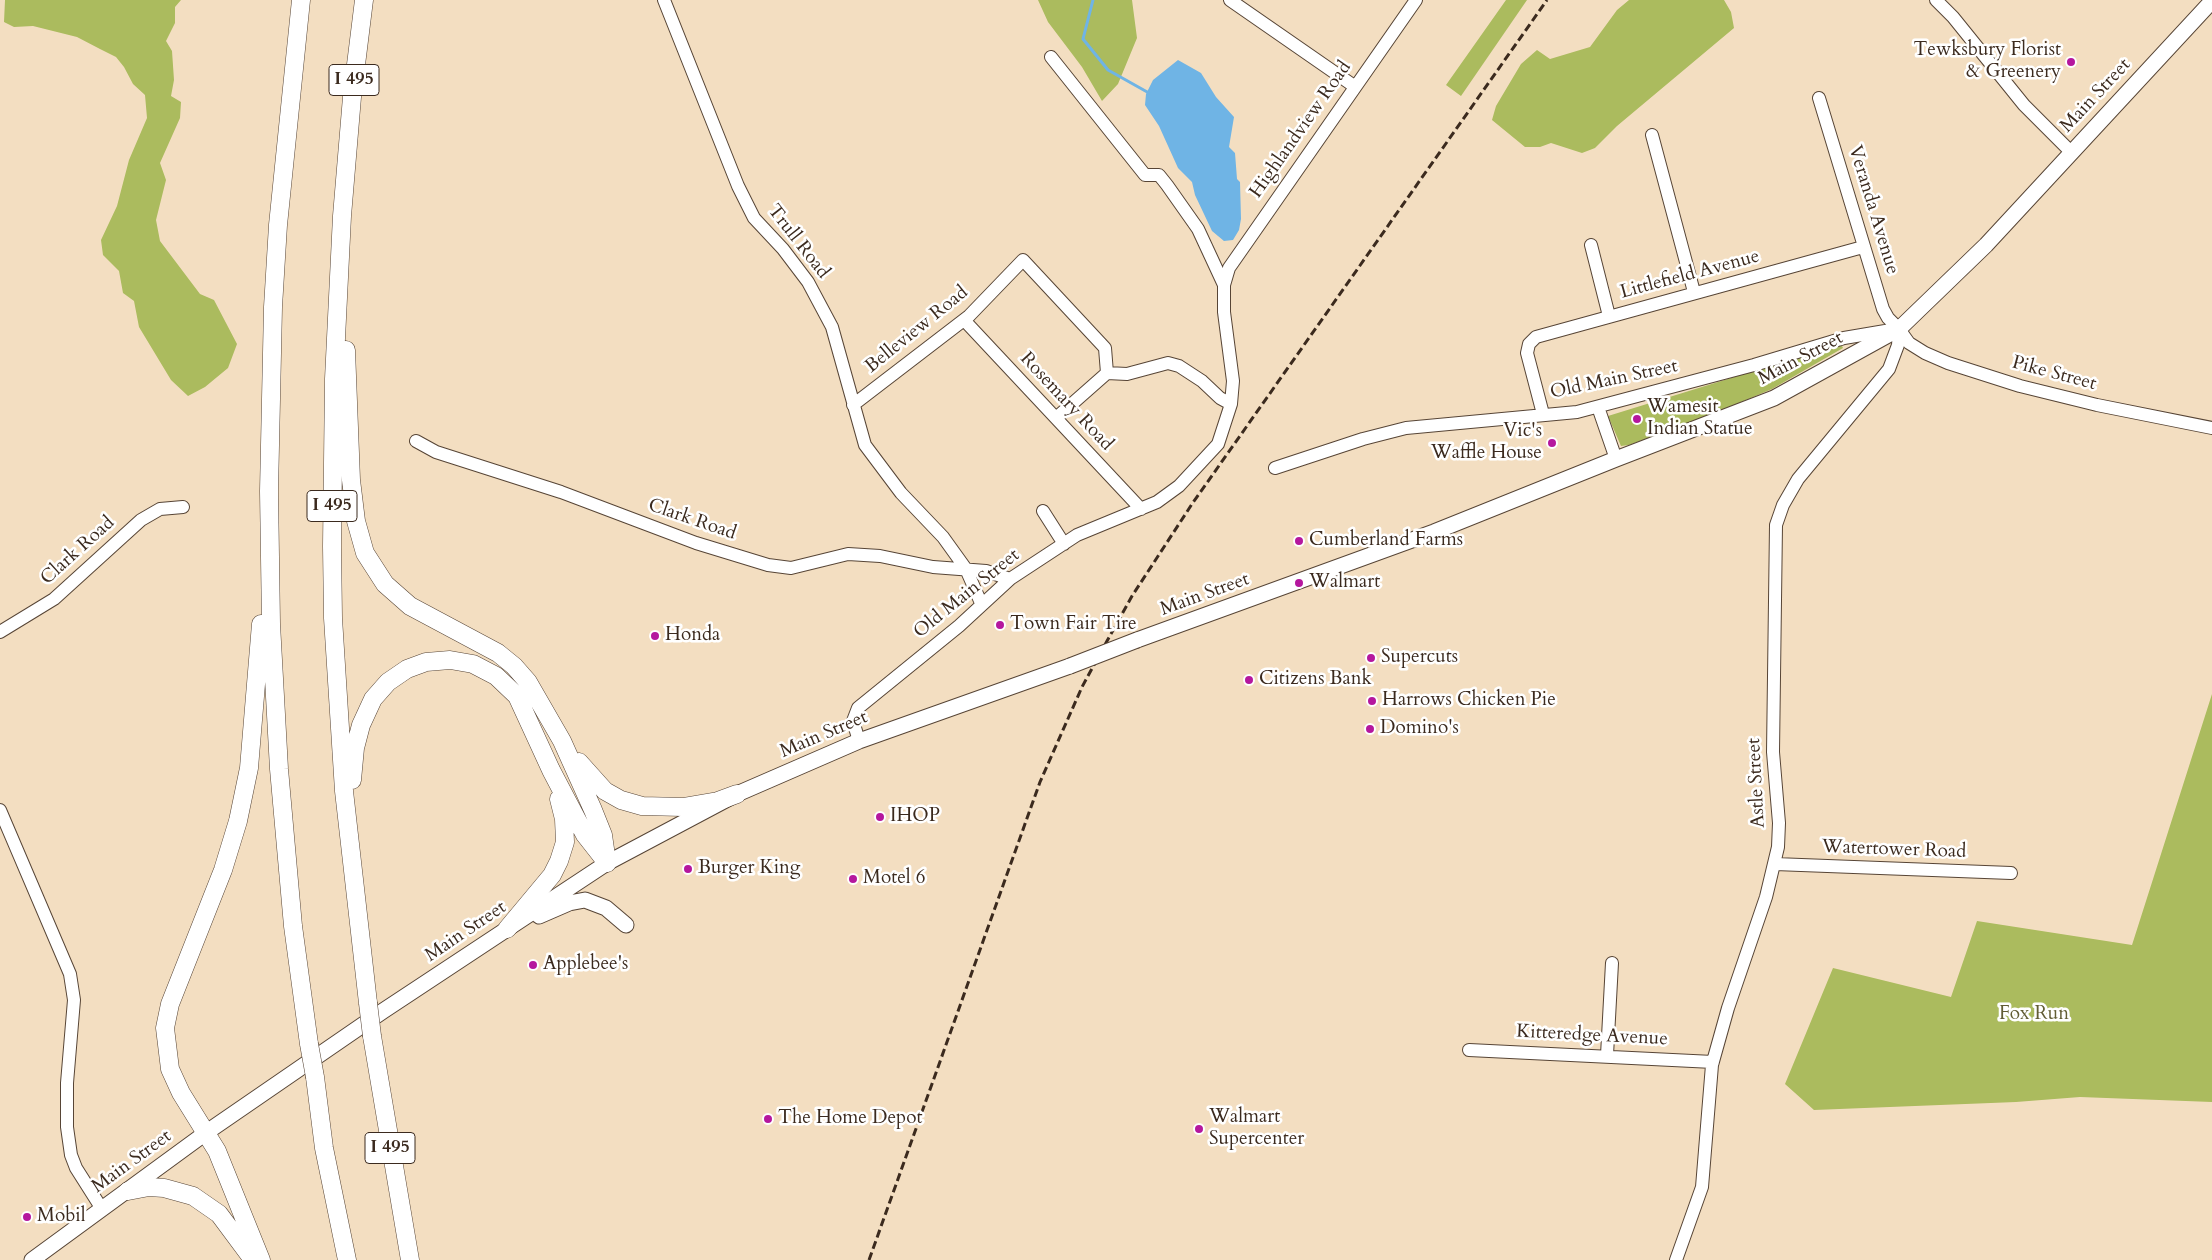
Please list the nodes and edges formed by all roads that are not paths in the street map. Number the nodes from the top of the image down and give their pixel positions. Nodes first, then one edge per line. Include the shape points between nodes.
1 (300, 0) edge
2 (364, 0) edge
3 (664, 0) edge
4 (1230, 0) edge
5 (1416, 0) edge
6 (1936, 0) edge
7 (2212, 1) edge
8 (1051, 57) dead end
9 (1354, 86) junction
10 (1819, 98) dead end
11 (1652, 135) dead end
12 (2071, 152) junction
13 (346, 159) junction
14 (1591, 245) dead end
15 (1863, 246) junction
16 (1224, 285) junction
17 (1694, 292) junction
18 (1609, 316) junction
19 (964, 320) junction
20 (1899, 329) junction
21 (1107, 373) junction
22 (1231, 404) junction
23 (853, 405) junction
24 (1598, 407) junction
25 (1542, 414) junction
26 (1056, 418) junction
27 (2212, 428) edge
28 (416, 441) dead end
29 (1616, 458) junction
30 (1275, 468) dead end
31 (268, 491) junction
32 (183, 508) dead end
33 (1141, 510) junction
34 (1043, 511) dead end
35 (1064, 544) junction
36 (966, 569) junction
37 (1010, 579) junction
38 (981, 604) junction
39 (2, 626) edge
40 (562, 741) junction
41 (859, 741) junction
42 (551, 770) junction
43 (737, 794) junction
44 (0, 810) edge
45 (349, 853) junction
46 (607, 863) junction
47 (1775, 864) junction
48 (2011, 873) dead end
49 (626, 925) dead end
50 (507, 929) junction
51 (1612, 963) dead end
52 (1469, 1050) dead end
53 (1607, 1055) junction
54 (1713, 1062) junction
55 (207, 1132) junction
56 (128, 1191) junction
57 (102, 1209) junction
58 (33, 1259) edge
59 (253, 1260) edge
60 (261, 1260) edge
61 (347, 1260) edge
62 (410, 1260) edge
63 (1676, 1260) edge

1 - 31 highway via 277,234
2 - 13 highway, I 495
3 - 23 street, Trull Road via 746,202 762,229 796,266 832,327
4 - 9 street
5 - 9 street, Highlandview Road
6 - 12 street via 2024,105
7 - 12 main road, Main Street
8 - 16 street via 1145,175 1158,176 1168,185 1198,229
9 - 16 street, Highlandview Road via 1229,268
10 - 15 street, Veranda Avenue
11 - 17 street
12 - 20 main road, Main Street via 1986,245
13 - 40 highway via 347,401 354,508 362,543 378,575 410,606 491,649 514,666 532,688
13 - 45 highway, I 495 via 334,379 332,528 338,705
14 - 18 street
15 - 17 street, Littlefield Avenue
15 - 20 street, Veranda Avenue via 1883,309
16 - 22 street, Old Main Street via 1232,374
17 - 18 street, Littlefield Avenue
18 - 25 street, Littlefield Avenue via 1536,337 1529,344 1528,353
19 - 21 street, Belleview Road via 1022,260 1105,348
19 - 23 street, Belleview Road
19 - 26 street, Rosemary Road
20 - 24 street, Old Main Street via 1844,338
20 - 27 street, Pike Street via 1915,348 1960,367 2049,393
20 - 29 main road, Main Street via 1774,398
20 - 47 street, Astle Street via 1898,345 1889,369 1802,474 1788,494 1776,525 1773,752 1779,835
21 - 22 street via 1127,374 1168,363 1179,366
21 - 26 street
22 - 33 street, Old Main Street via 1218,444 1179,486
23 - 36 street, Trull Road via 865,445 875,460 943,537
24 - 25 street, Old Main Street
24 - 29 street
25 - 30 street, Old Main Street via 1406,428
26 - 33 street, Rosemary Road
28 - 36 street, Clark Road via 436,452 768,565 791,568 848,554
29 - 41 main road, Main Street, bridge via 1407,542
31 - 55 highway via 258,680 249,768 223,870 170,1004 165,1028 170,1069 181,1093
31 - 61 highway, bridge via 279,769 293,926 324,1148
32 - 39 street, Clark Road via 160,509 141,520 54,599
33 - 35 street, Old Main Street via 1116,518
34 - 35 street
35 - 37 street, Old Main Street
36 - 37 street
36 - 38 street, Trull Road
37 - 38 street, Old Main Street
38 - 41 street, Old Main Street via 959,626 858,708 853,721
40 - 43 highway via 596,784 630,804 683,807
40 - 46 highway via 599,823
41 - 43 main road, Main Street
42 - 45 highway via 520,702 496,676 459,660 434,660 413,666 381,688 361,724 352,773
42 - 46 highway via 585,835
42 - 50 highway via 564,819 565,842 552,875
43 - 46 main road, Main Street
44 - 57 street via 70,974 74,1000 67,1127 76,1168
45 - 62 highway, I 495, bridge via 372,1036
46 - 50 main road, Main Street
47 - 48 street, Watertower Road
47 - 54 street, Astle Street
49 - 50 main road via 606,908 585,900 569,903
50 - 55 main road, Main Street
51 - 53 street
52 - 53 street, Kitteredge Avenue
53 - 54 street, Kitteredge Avenue
54 - 63 street, Astle Street via 1702,1187
55 - 56 main road, Main Street
55 - 60 highway
56 - 57 main road, Main Street
56 - 59 highway via 164,1188 198,1198 219,1214
57 - 58 main road, Main Street

